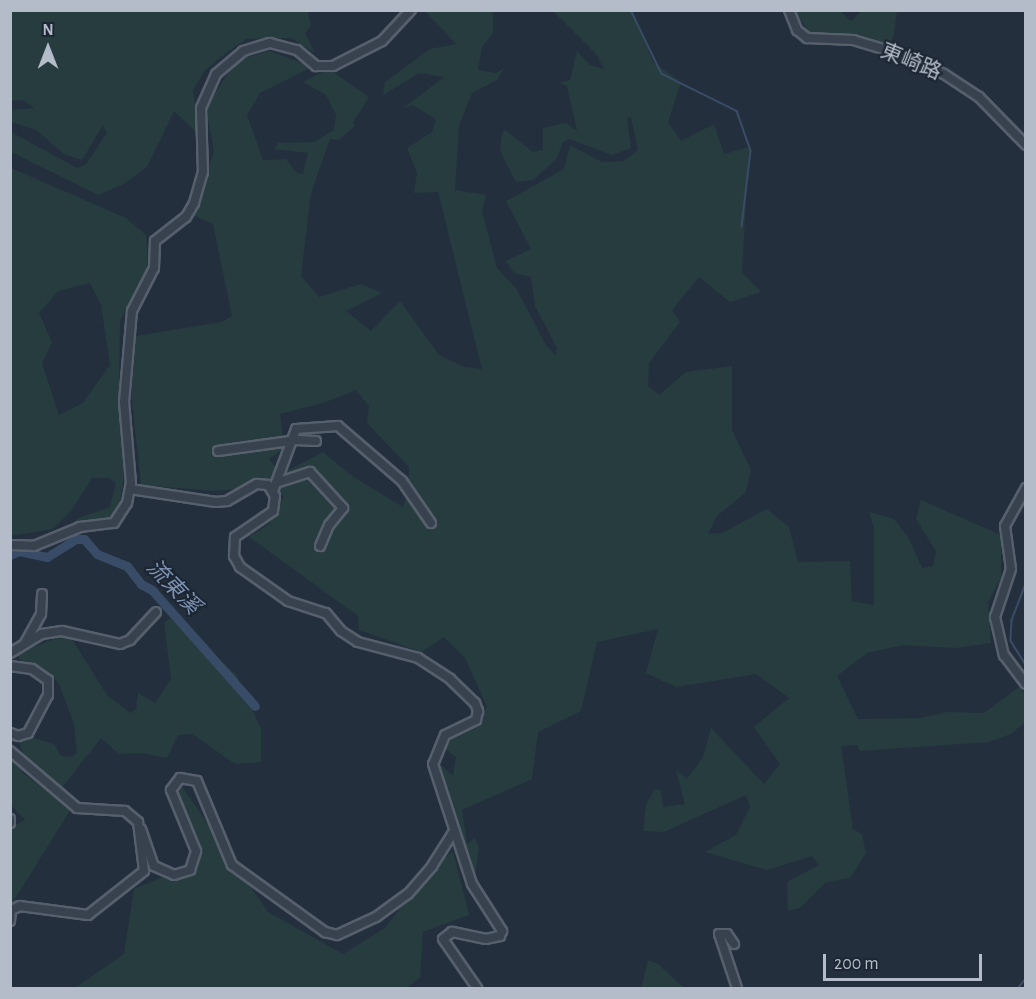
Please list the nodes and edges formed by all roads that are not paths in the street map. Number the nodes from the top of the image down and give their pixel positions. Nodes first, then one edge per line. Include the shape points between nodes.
1 (411, 10) edge
2 (789, 10) edge
3 (1026, 145) edge
4 (291, 441) junction
5 (316, 441) dead end
6 (218, 451) dead end
7 (276, 483) junction
8 (1026, 488) edge
9 (130, 489) junction
10 (273, 491) junction
11 (431, 523) dead end
12 (10, 545) edge
13 (320, 546) dead end
14 (42, 594) dead end
15 (156, 612) dead end
16 (24, 644) junction
17 (10, 653) edge
18 (10, 666) edge
19 (1026, 684) edge
20 (10, 733) edge
21 (10, 751) edge
22 (141, 828) junction
23 (454, 831) junction
24 (10, 921) edge
25 (734, 944) dead end
26 (477, 988) edge
27 (737, 988) edge

1 - 9 street via 375,46 333,66 316,66 297,50 280,44 243,51 221,68 202,101 203,172 191,211 155,241 154,268 132,310 124,402
2 - 3 street, 東崎路 via 797,30 807,39 847,39 897,53 960,83
4 - 5 street
4 - 6 street
4 - 7 street
4 - 11 street via 296,429 338,426 402,481
7 - 10 street
7 - 13 street via 310,472 343,508 329,525
8 - 19 street via 1005,526 1011,569 994,617 1005,655
9 - 10 street via 216,502 227,501 257,484 268,485
9 - 12 street via 120,519 114,523 80,527 34,546
10 - 23 street via 273,511 236,537 234,556 240,567 292,603 327,613 341,631 358,642 418,658 475,702 476,720 445,735 434,759
14 - 16 street via 41,614
15 - 16 street via 130,640 120,644 62,631 42,634
16 - 17 street
18 - 20 street via 32,669 48,680 48,694 28,733
21 - 22 street via 77,808 125,811
22 - 23 street via 154,866 174,875 190,870 196,850 171,790 180,778 197,781 232,865 325,932 337,935 375,917 408,894
22 - 24 street via 142,874 105,905 88,915 20,906 11,910
23 - 26 street via 478,898 502,932 486,939 452,932 443,939
25 - 27 street via 727,934 718,936

